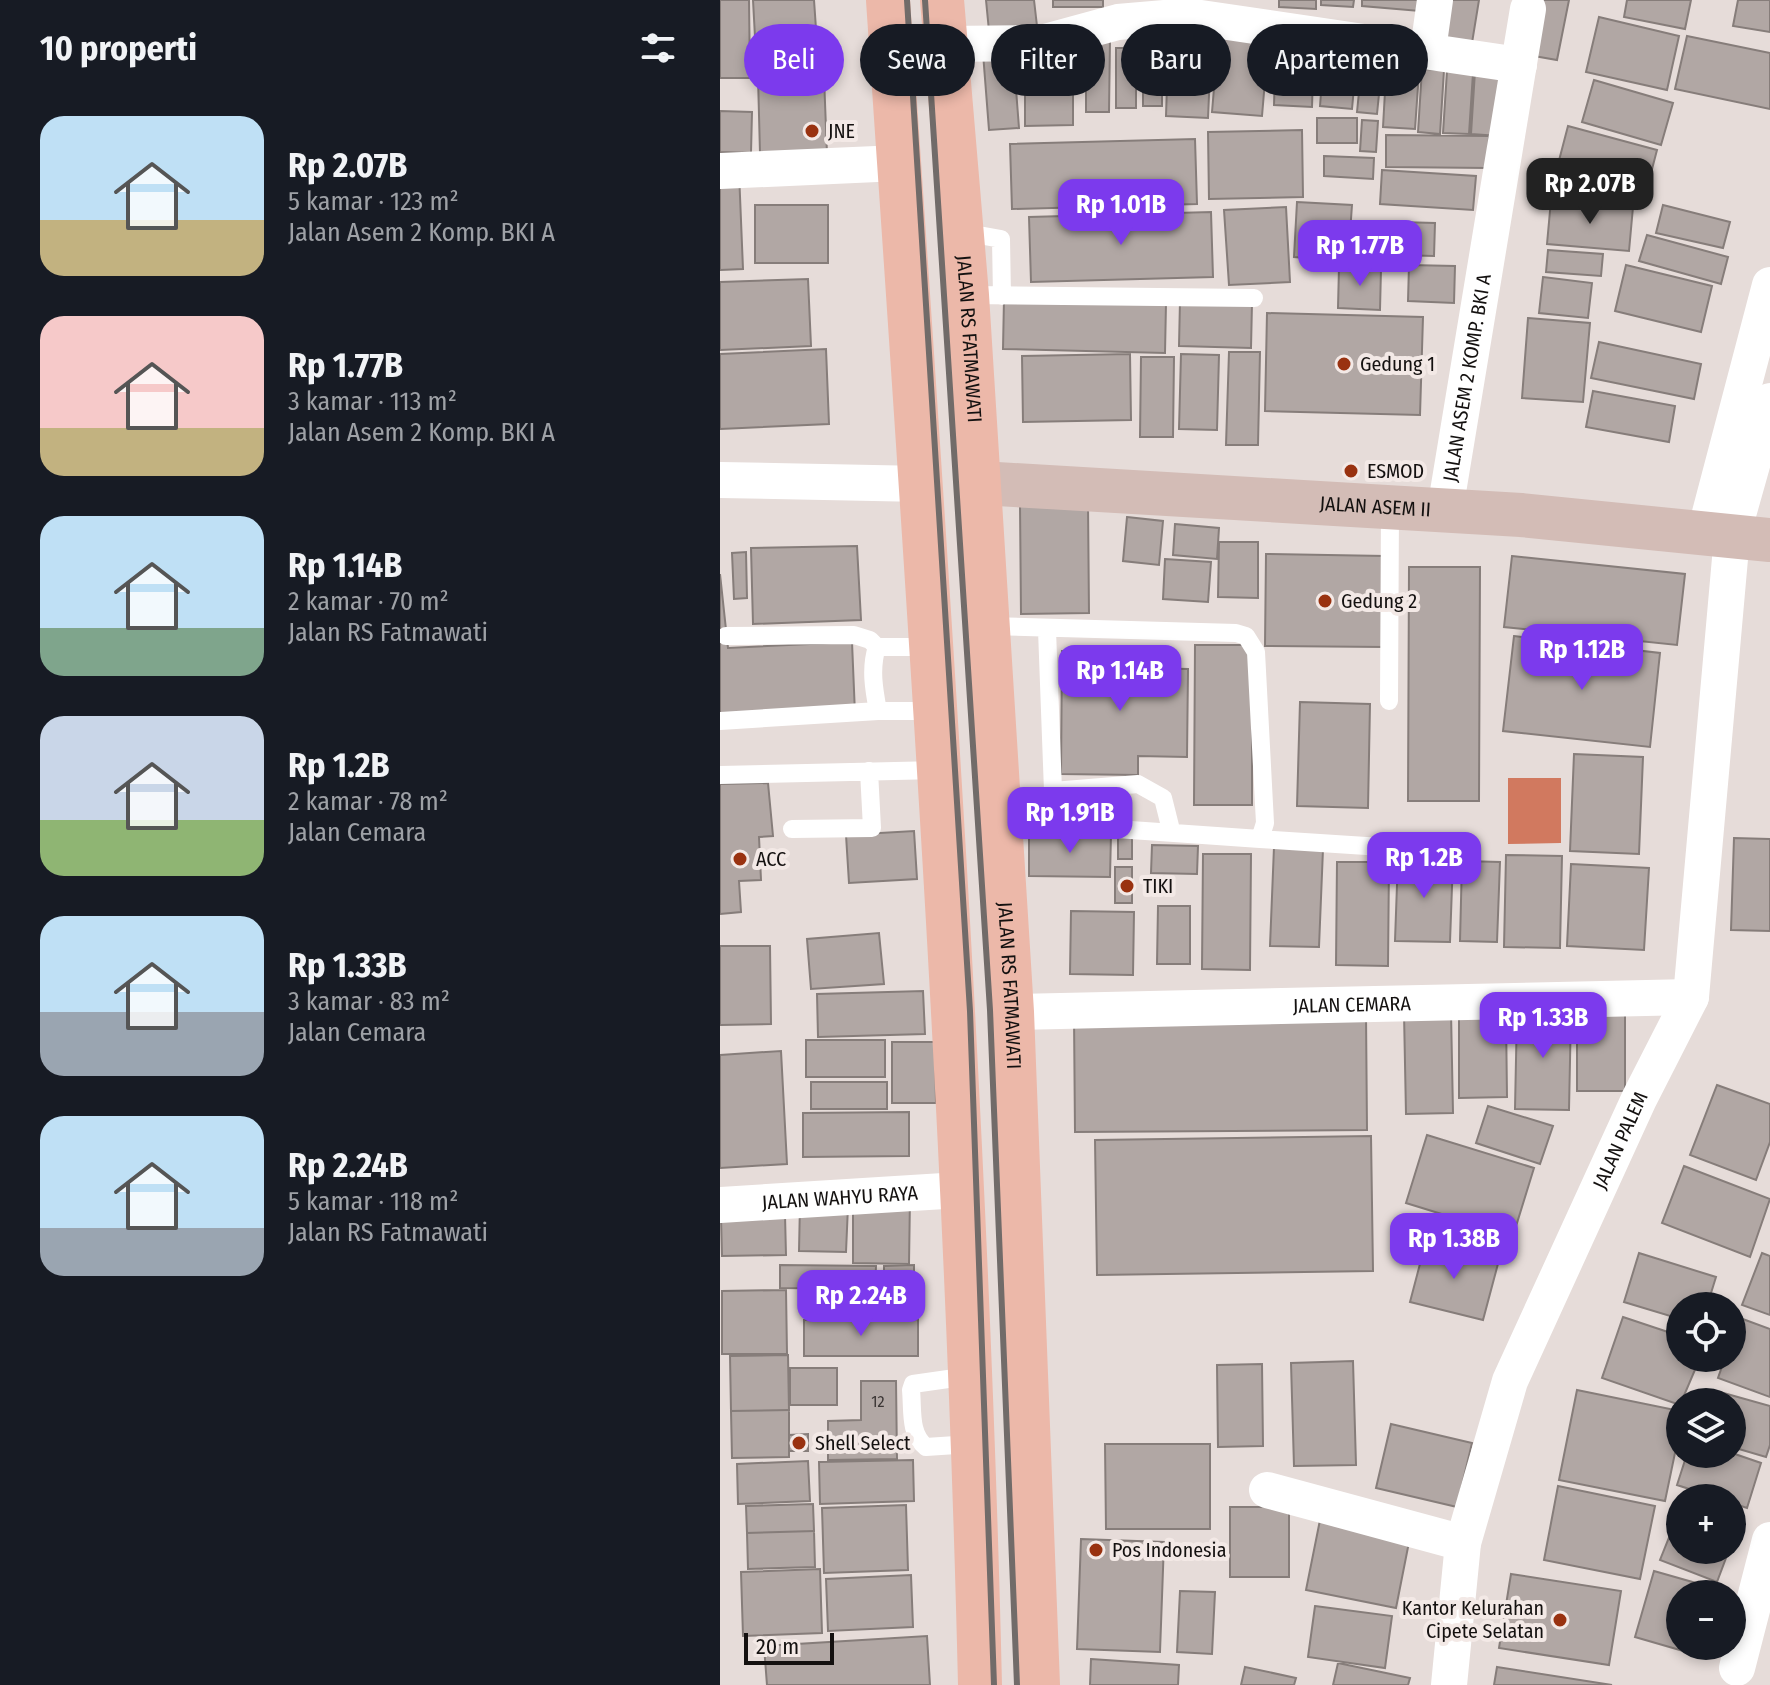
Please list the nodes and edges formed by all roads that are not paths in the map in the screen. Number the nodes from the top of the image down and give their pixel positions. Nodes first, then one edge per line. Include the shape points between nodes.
1 (888, 0) edge
2 (942, 0) edge
3 (1435, 0) edge
4 (1519, 4) edge
5 (944, 24) edge
6 (1247, 24) edge
7 (975, 44) edge
8 (1428, 50) joint
9 (1509, 63) junction
10 (950, 96) edge
11 (899, 163) junction
12 (720, 171) edge
13 (1770, 285) edge
14 (985, 295) junction
15 (1254, 298) dead end
16 (1770, 401) edge
17 (720, 480) edge
18 (980, 483) junction
19 (923, 484) junction
20 (1390, 507) junction
21 (1445, 510) junction
22 (1736, 536) edge
23 (988, 626) junction
24 (1047, 630) junction
25 (726, 636) dead end
26 (877, 647) junction
27 (932, 647) junction
28 (1389, 701) dead end
29 (878, 711) junction
30 (936, 711) junction
31 (720, 721) edge
32 (939, 770) junction
33 (869, 771) junction
34 (720, 775) edge
35 (1053, 791) junction
36 (1022, 821) junction
37 (792, 829) dead end
38 (1171, 830) junction
39 (1260, 839) junction
40 (1428, 850) dead end
41 (1691, 997) junction
42 (1012, 1012) junction
43 (960, 1190) junction
44 (720, 1205) edge
45 (969, 1376) junction
46 (971, 1444) junction
47 (1267, 1490) dead end
48 (1032, 1513) junction
49 (976, 1538) junction
50 (1770, 1540) edge
51 (1463, 1543) junction
52 (1033, 1562) junction
53 (1737, 1668) dead end
54 (980, 1685) edge
55 (1038, 1685) edge
56 (1449, 1685) edge

1 - 11 main road
2 - 5 main road, JALAN RS FATMAWATI
3 - 8 street
4 - 9 street, JALAN ASEM 2 KOMP. BKI A
6 - 7 street via 1187,16 1118,22 1041,43
8 - 9 street
9 - 21 street, JALAN ASEM 2 KOMP. BKI A
10 - 14 main road, JALAN RS FATMAWATI via 962,232
11 - 12 street
11 - 19 main road
13 - 22 street
14 - 15 lane
14 - 18 main road, JALAN RS FATMAWATI
16 - 22 street
17 - 19 street
18 - 20 street, JALAN ASEM II
18 - 23 main road, JALAN RS FATMAWATI
19 - 27 main road
20 - 21 street, JALAN ASEM II
20 - 28 lane
21 - 22 street, JALAN ASEM II
22 - 41 street, JALAN PALEM
23 - 24 lane
23 - 36 main road, JALAN RS FATMAWATI
24 - 35 lane
24 - 39 lane via 1246,636 1256,652 1265,823
25 - 26 lane via 854,635
26 - 27 lane
26 - 29 lane via 873,662
27 - 30 main road
29 - 30 lane
29 - 31 lane
30 - 32 main road
32 - 33 lane
32 - 43 main road
33 - 34 lane
33 - 37 lane via 872,828
35 - 36 lane
35 - 38 lane via 1138,784 1163,798
36 - 38 lane
36 - 42 main road, JALAN RS FATMAWATI
38 - 39 lane
39 - 40 lane
41 - 42 street, JALAN CEMARA
41 - 51 street, JALAN PALEM via 1510,1381
42 - 48 main road, JALAN RS FATMAWATI
43 - 44 street, JALAN WAHYU RAYA
43 - 45 main road
45 - 46 main road
45 - 46 lane via 921,1380 911,1390 919,1442 926,1447
46 - 49 main road
47 - 51 street
48 - 49 main road via 1007,1528 980,1525
48 - 52 main road, JALAN RS FATMAWATI
49 - 52 main road via 988,1549 1023,1551
49 - 54 main road
50 - 53 street
51 - 56 street, JALAN PALEM
52 - 55 main road, JALAN RS FATMAWATI

